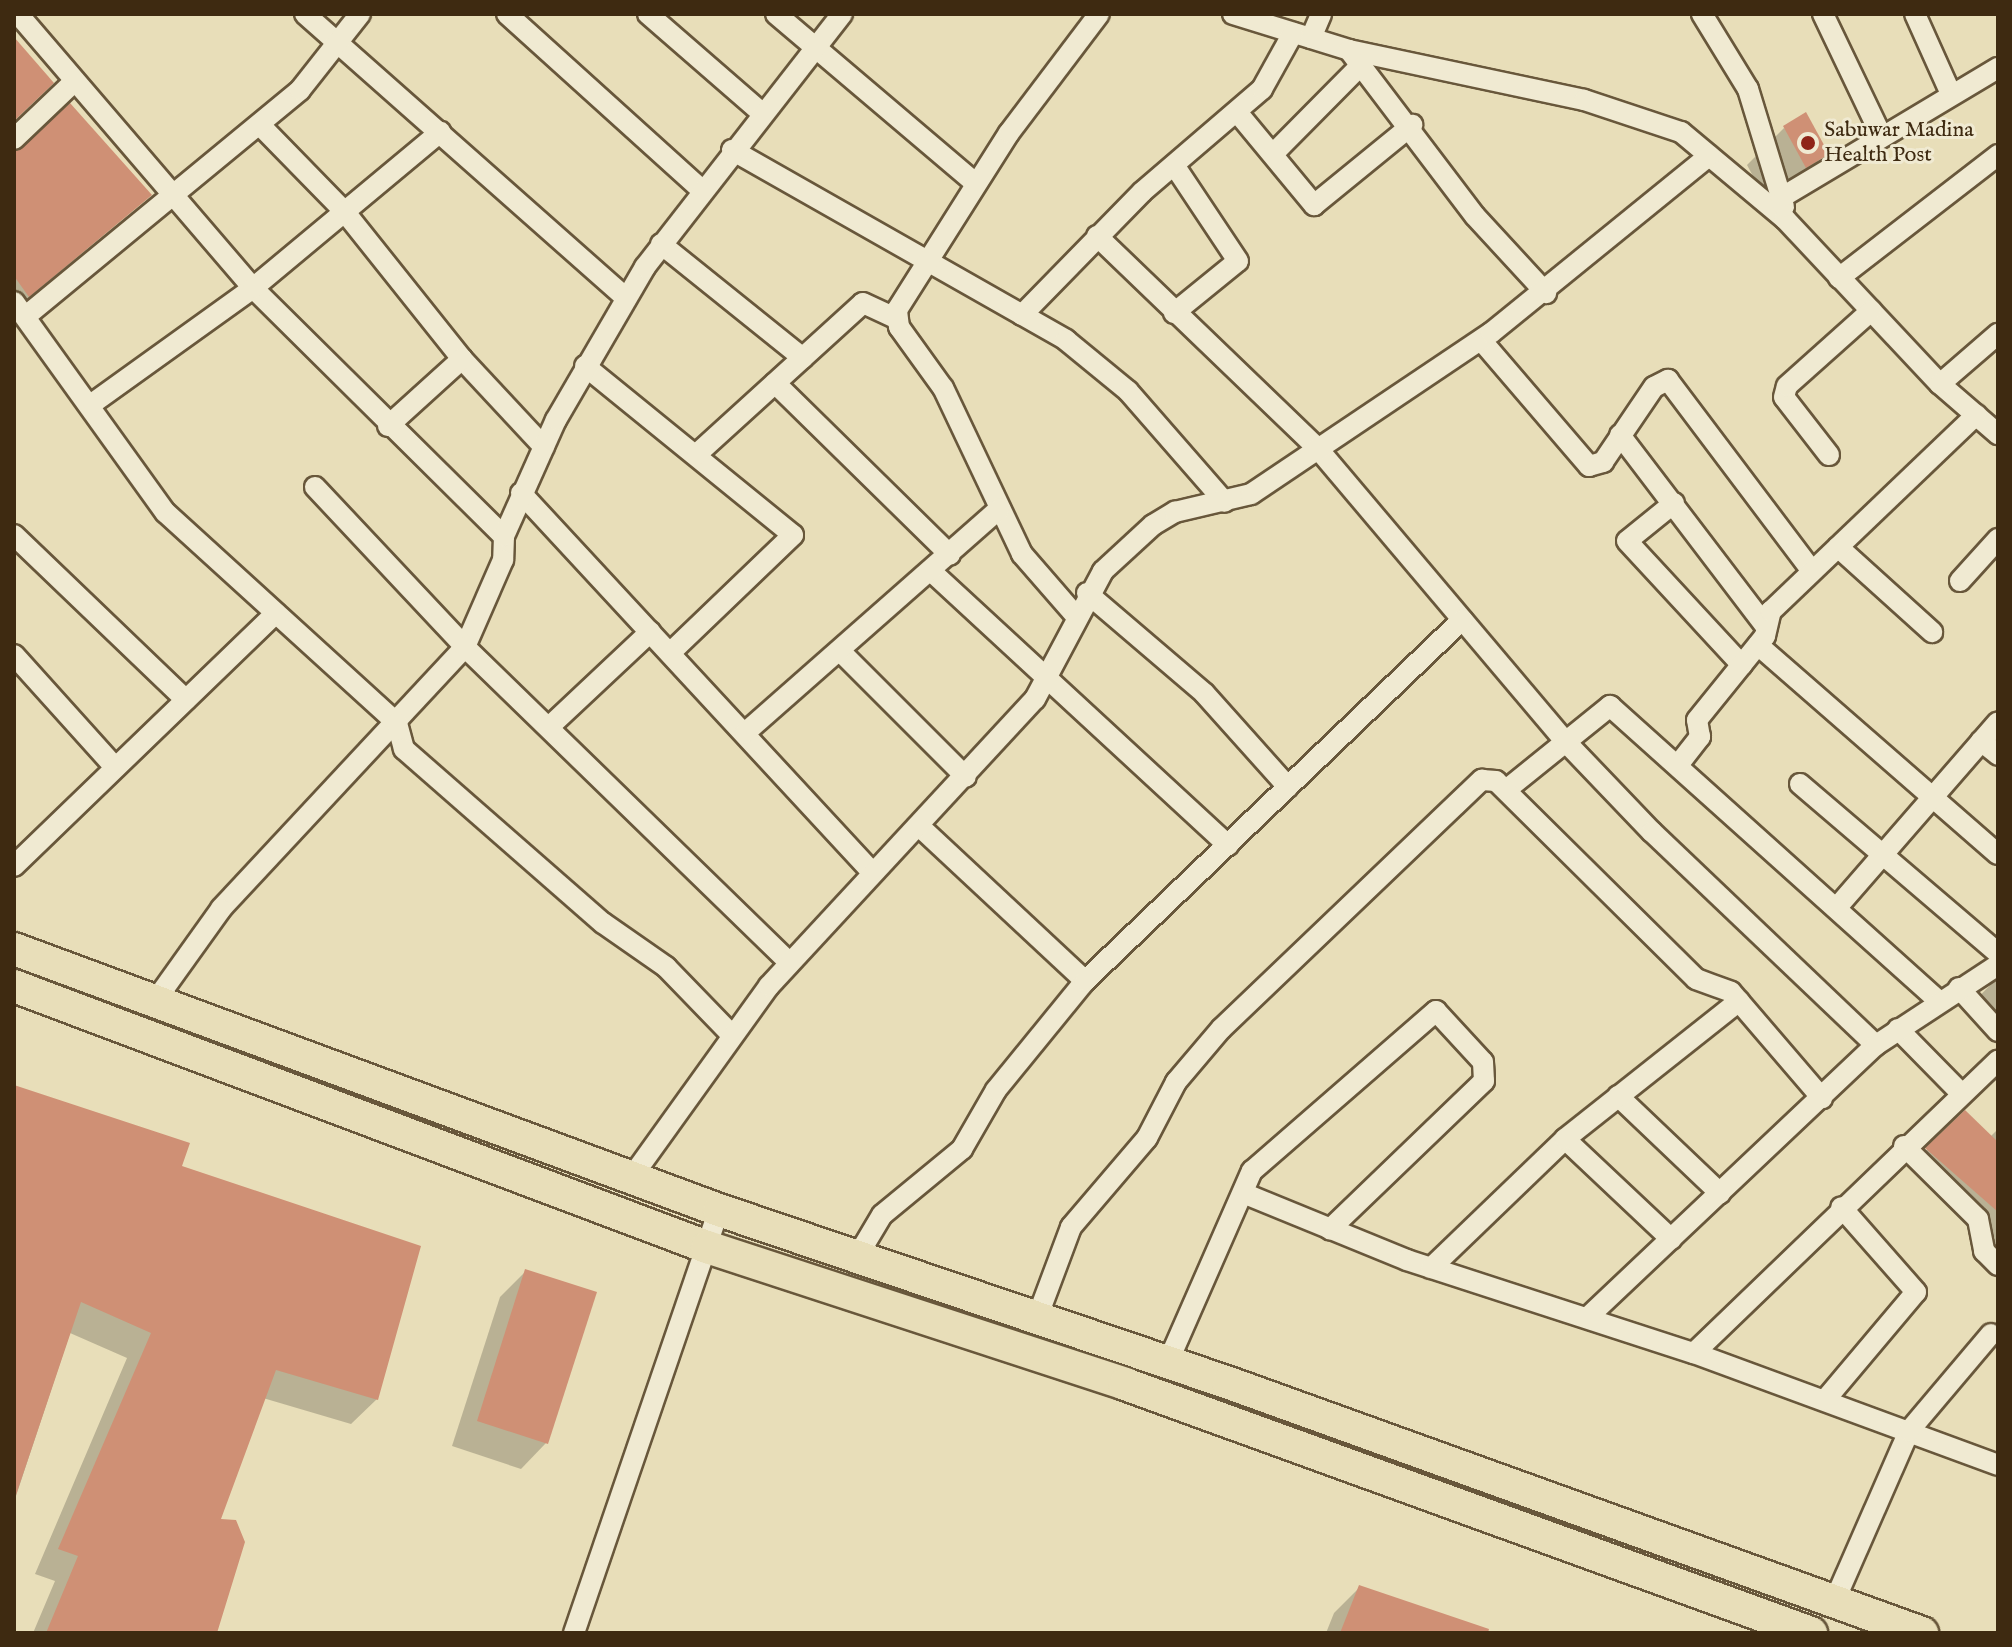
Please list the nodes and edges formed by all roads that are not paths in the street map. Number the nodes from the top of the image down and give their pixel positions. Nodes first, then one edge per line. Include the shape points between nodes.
1 (305, 14) edge
2 (360, 14) edge
3 (507, 14) edge
4 (648, 14) edge
5 (776, 14) edge
6 (842, 14) edge
7 (1099, 14) edge
8 (1321, 14) edge
9 (1702, 14) edge
10 (1823, 14) edge
11 (1915, 14) edge
12 (1240, 15) edge
13 (20, 24) edge
14 (1302, 36) junction
15 (338, 41) junction
16 (815, 51) junction
17 (1356, 57) junction
18 (1998, 68) edge
19 (75, 81) junction
20 (1951, 94) junction
21 (1237, 112) junction
22 (763, 114) junction
23 (260, 125) junction
24 (1412, 125) junction
25 (440, 132) junction
26 (1881, 135) junction
27 (14, 139) edge
28 (732, 150) junction
29 (1273, 154) junction
30 (1998, 155) edge
31 (1709, 156) junction
32 (1174, 165) junction
33 (975, 183) junction
34 (701, 189) junction
35 (174, 195) junction
36 (1784, 196) junction
37 (344, 211) junction
38 (1785, 219) junction
39 (1097, 236) junction
40 (661, 244) junction
41 (929, 259) junction
42 (1839, 278) junction
43 (253, 288) junction
44 (1546, 293) junction
45 (626, 298) junction
46 (20, 309) edge
47 (1871, 311) junction
48 (1174, 313) junction
49 (1022, 315) junction
50 (897, 319) junction
51 (1998, 334) edge
52 (1481, 340) junction
53 (803, 358) junction
54 (462, 359) junction
55 (585, 366) junction
56 (775, 383) junction
57 (1940, 384) junction
58 (93, 403) junction
59 (1976, 415) junction
60 (388, 426) junction
61 (1998, 434) edge
62 (1620, 435) junction
63 (544, 447) junction
64 (1319, 450) junction
65 (697, 454) junction
66 (1829, 455) dead end
67 (315, 487) dead end
68 (521, 493) junction
69 (1225, 502) junction
70 (1674, 503) junction
71 (999, 509) junction
72 (14, 535) edge
73 (504, 536) junction
74 (1998, 539) edge
75 (1838, 547) junction
76 (950, 555) junction
77 (1812, 571) junction
78 (932, 572) junction
79 (1960, 581) dead end
80 (1087, 593) junction
81 (276, 613) junction
82 (1075, 615) junction
83 (1462, 620) junction
84 (1764, 624) junction
85 (650, 632) junction
86 (1932, 632) dead end
87 (1758, 645) junction
88 (465, 647) junction
89 (670, 653) junction
90 (842, 653) junction
91 (14, 655) edge
92 (1742, 665) junction
93 (1049, 680) junction
94 (186, 700) junction
95 (1998, 722) edge
96 (397, 723) junction
97 (549, 727) junction
98 (745, 733) junction
99 (1563, 739) junction
100 (1981, 741) junction
101 (1998, 755) edge
102 (1678, 765) junction
103 (115, 767) junction
104 (966, 777) junction
105 (1800, 784) dead end
106 (1288, 787) junction
107 (1506, 790) junction
108 (1930, 797) junction
109 (919, 826) junction
110 (1228, 845) junction
111 (1884, 852) junction
112 (1998, 854) edge
113 (14, 866) edge
114 (872, 872) junction
115 (1839, 905) junction
116 (14, 949) edge
117 (1998, 953) edge
118 (790, 963) junction
119 (1998, 965) edge
120 (1085, 981) junction
121 (14, 986) edge
122 (1959, 988) junction
123 (1938, 1000) junction
124 (1739, 1001) junction
125 (153, 1004) junction
126 (1898, 1029) junction
127 (1998, 1031) edge
128 (732, 1035) junction
129 (1876, 1045) junction
130 (1998, 1060) edge
131 (1961, 1093) junction
132 (1618, 1096) junction
133 (1822, 1098) junction
134 (1565, 1139) junction
135 (1904, 1146) junction
136 (631, 1178) junction
137 (1243, 1193) junction
138 (1720, 1193) junction
139 (1841, 1207) junction
140 (719, 1210) junction
141 (1330, 1229) junction
142 (1671, 1239) junction
143 (707, 1247) junction
144 (857, 1257) junction
145 (1998, 1265) edge
146 (1431, 1268) junction
147 (1037, 1318) junction
148 (1587, 1318) junction
149 (1991, 1334) dead end
150 (1694, 1353) junction
151 (1168, 1362) junction
152 (1825, 1400) junction
153 (1909, 1431) junction
154 (1998, 1465) edge
155 (1834, 1602) junction
156 (574, 1633) edge
157 (1811, 1633) edge
158 (1922, 1633) edge

1 - 15 street
2 - 15 street
3 - 34 street
4 - 22 street
5 - 16 street
6 - 16 street
7 - 33 street
8 - 14 street
9 - 36 street via 1748,89
10 - 26 street
11 - 20 street
12 - 14 street
13 - 19 street
14 - 17 street
14 - 21 street via 1262,89
15 - 23 street
15 - 25 street
16 - 22 street
16 - 33 street
17 - 24 street
17 - 29 street
17 - 31 street via 1660,121
18 - 20 street
19 - 27 street
19 - 35 street
20 - 26 street
21 - 29 street
21 - 32 street
22 - 28 street
23 - 35 street
23 - 37 street
24 - 29 street via 1320,205
24 - 44 street via 1475,216
25 - 37 street
25 - 45 street
26 - 36 street
28 - 34 street
28 - 41 street
30 - 42 street
31 - 38 street
31 - 44 street
32 - 39 street
32 - 48 street via 1238,261
33 - 41 street
34 - 40 street
35 - 43 street
35 - 46 street
36 - 38 street
37 - 43 street
37 - 54 street
38 - 42 street
39 - 48 street
39 - 49 street
40 - 45 street
40 - 53 street
41 - 49 street
41 - 50 street
42 - 47 street
43 - 58 street
43 - 60 street
44 - 52 street
45 - 55 street
46 - 58 street
47 - 57 street
47 - 66 street via 1787,386 1784,397
48 - 64 street
49 - 69 street via 1066,340 1128,391
50 - 53 street via 863,303
50 - 71 street via 943,388
51 - 57 street
52 - 62 street via 1589,466 1603,462
52 - 64 street
53 - 56 street
54 - 60 street
54 - 63 street
55 - 63 street
55 - 65 street
56 - 65 street
56 - 76 street
57 - 59 street
58 - 81 street via 165,512
59 - 61 street
59 - 75 street
60 - 73 street
62 - 70 street
62 - 77 street via 1654,387 1668,380
63 - 68 street
64 - 69 street via 1251,494
64 - 83 street
65 - 89 street via 793,535
67 - 88 street
68 - 73 street
68 - 85 street
69 - 80 street via 1175,512 1153,525
70 - 84 street
70 - 92 street via 1627,541
71 - 76 street
71 - 82 street via 1022,554
72 - 94 street
73 - 88 street via 503,560
74 - 79 street
75 - 77 street
75 - 86 street
76 - 78 street
77 - 84 street
78 - 90 street
78 - 93 street
80 - 82 street
80 - 106 street via 1204,693
81 - 94 street
81 - 96 street
82 - 93 street
83 - 99 street
83 - 106 street
84 - 87 street
85 - 89 street
85 - 97 street
87 - 92 street
87 - 108 street
88 - 96 street
88 - 97 street
89 - 98 street
90 - 98 street
90 - 104 street
91 - 103 street
92 - 102 street via 1697,720 1700,737
93 - 104 street
93 - 110 street
94 - 103 street
95 - 100 street
96 - 125 street via 231,897
96 - 128 street via 404,749 603,923 666,967
97 - 118 street
98 - 114 street
99 - 102 street via 1610,706
99 - 107 street
99 - 129 street
100 - 101 street
100 - 108 street
102 - 115 street
103 - 113 street
104 - 109 street
105 - 111 street
106 - 110 street
107 - 124 street via 1677,963 1696,979 1719,982
107 - 147 street via 1482,780 1221,1029 1176,1082 1147,1138 1071,1227
108 - 111 street
108 - 112 street
109 - 114 street
109 - 120 street
110 - 120 street
111 - 115 street
111 - 117 street
114 - 118 street
115 - 123 street
116 - 125 main road
118 - 128 street
119 - 122 street
120 - 144 street via 996,1090 962,1149 882,1215
121 - 143 main road
122 - 123 street
122 - 127 street
123 - 126 street
124 - 132 street
124 - 133 street
125 - 136 main road
126 - 129 street
126 - 131 street
128 - 136 street
129 - 133 street
130 - 131 street
131 - 135 street
132 - 134 street
132 - 138 street
133 - 138 street
134 - 142 street
134 - 146 street
135 - 139 street
135 - 145 street via 1978,1219 1984,1251
136 - 140 main road
137 - 141 street
137 - 141 street via 1264,1156 1436,1011 1483,1062 1484,1081
137 - 151 street
138 - 142 street
139 - 150 street
139 - 152 street via 1916,1292
140 - 143 street
140 - 144 main road
141 - 146 street
142 - 148 street
143 - 156 street
143 - 157 main road via 1125,1384
144 - 147 main road
146 - 148 street
147 - 151 main road
148 - 150 street
149 - 153 street
150 - 152 street
151 - 155 main road
152 - 153 street
153 - 154 street
153 - 155 street
155 - 158 main road

